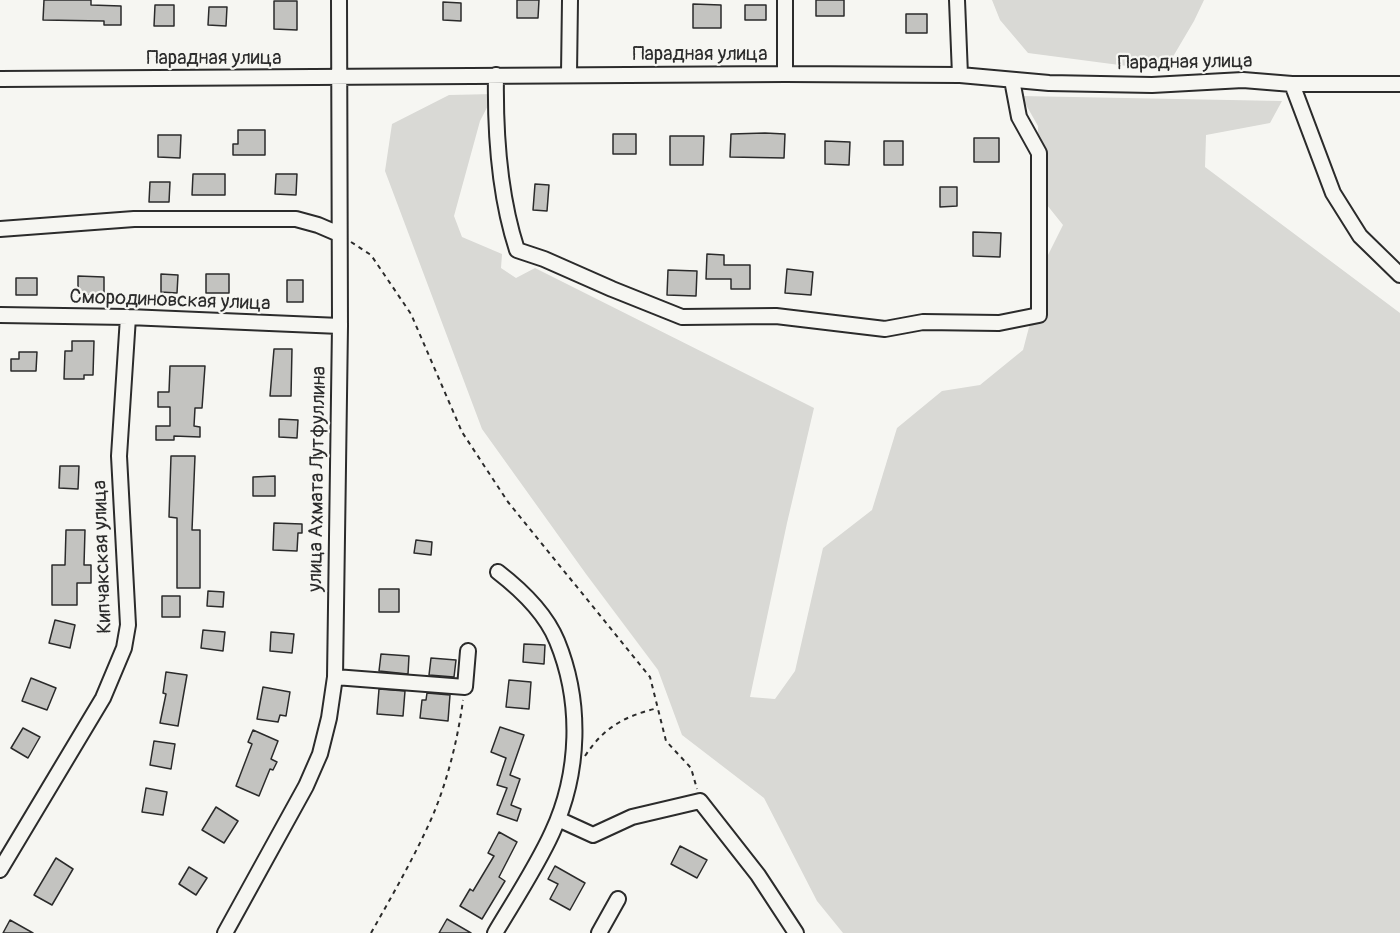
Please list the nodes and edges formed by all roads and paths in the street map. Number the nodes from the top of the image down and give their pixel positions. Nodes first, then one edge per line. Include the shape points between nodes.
1 (339, 0) edge
2 (570, 0) edge
3 (785, 0) edge
4 (957, 0) edge
5 (569, 74) junction
6 (785, 74) junction
7 (496, 75) junction
8 (960, 75) junction
9 (338, 78) junction
10 (0, 79) edge
11 (1012, 80) junction
12 (1292, 84) junction
13 (1400, 84) edge
14 (0, 229) edge
15 (339, 234) junction
16 (1400, 275) edge
17 (0, 315) edge
18 (128, 318) junction
19 (340, 326) junction
20 (498, 572) dead end
21 (468, 651) dead end
22 (335, 678) junction
23 (465, 687) junction
24 (658, 708) junction
25 (582, 761) dead end
26 (700, 801) junction
27 (558, 819) junction
28 (0, 870) edge
29 (618, 899) dead end
30 (225, 933) edge
31 (371, 933) edge
32 (495, 933) edge
33 (599, 933) edge
34 (796, 933) edge

1 - 9 street, улица Ахмата Лутфуллина
2 - 5 street
3 - 6 street
4 - 8 street
5 - 6 street, Парадная улица
5 - 7 street, Парадная улица
6 - 8 street, Парадная улица
7 - 9 street, Парадная улица
7 - 11 street via 495,115 507,221 517,250 682,317 776,316 885,329 923,322 999,323 1039,315 1039,153 1019,117
8 - 11 street, Парадная улица
9 - 10 street, Парадная улица
9 - 15 street, улица Ахмата Лутфуллина
11 - 12 street, Парадная улица via 1152,85 1243,80
12 - 13 street, Парадная улица
12 - 16 street via 1333,193 1360,236
14 - 15 street via 134,219 296,219
15 - 19 street, улица Ахмата Лутфуллина
15 - 24 path via 370,255 411,314 462,432 508,502 650,677
17 - 18 street, Смородиновская улица
18 - 19 street, Смородиновская улица
18 - 28 street, Кипчакская улица via 120,456 128,625 124,648 103,698
19 - 22 street, улица Ахмата Лутфуллина
20 - 27 street via 515,585 546,621 557,640 570,686 574,754 571,779
21 - 23 street
22 - 23 street
22 - 30 street, улица Ахмата Лутфуллина via 320,754
23 - 31 path via 460,723 434,813
24 - 25 path via 623,718 594,743
24 - 26 path via 666,741 691,768
26 - 27 street via 632,817 593,835
26 - 34 street via 758,875
27 - 32 street
29 - 33 street

